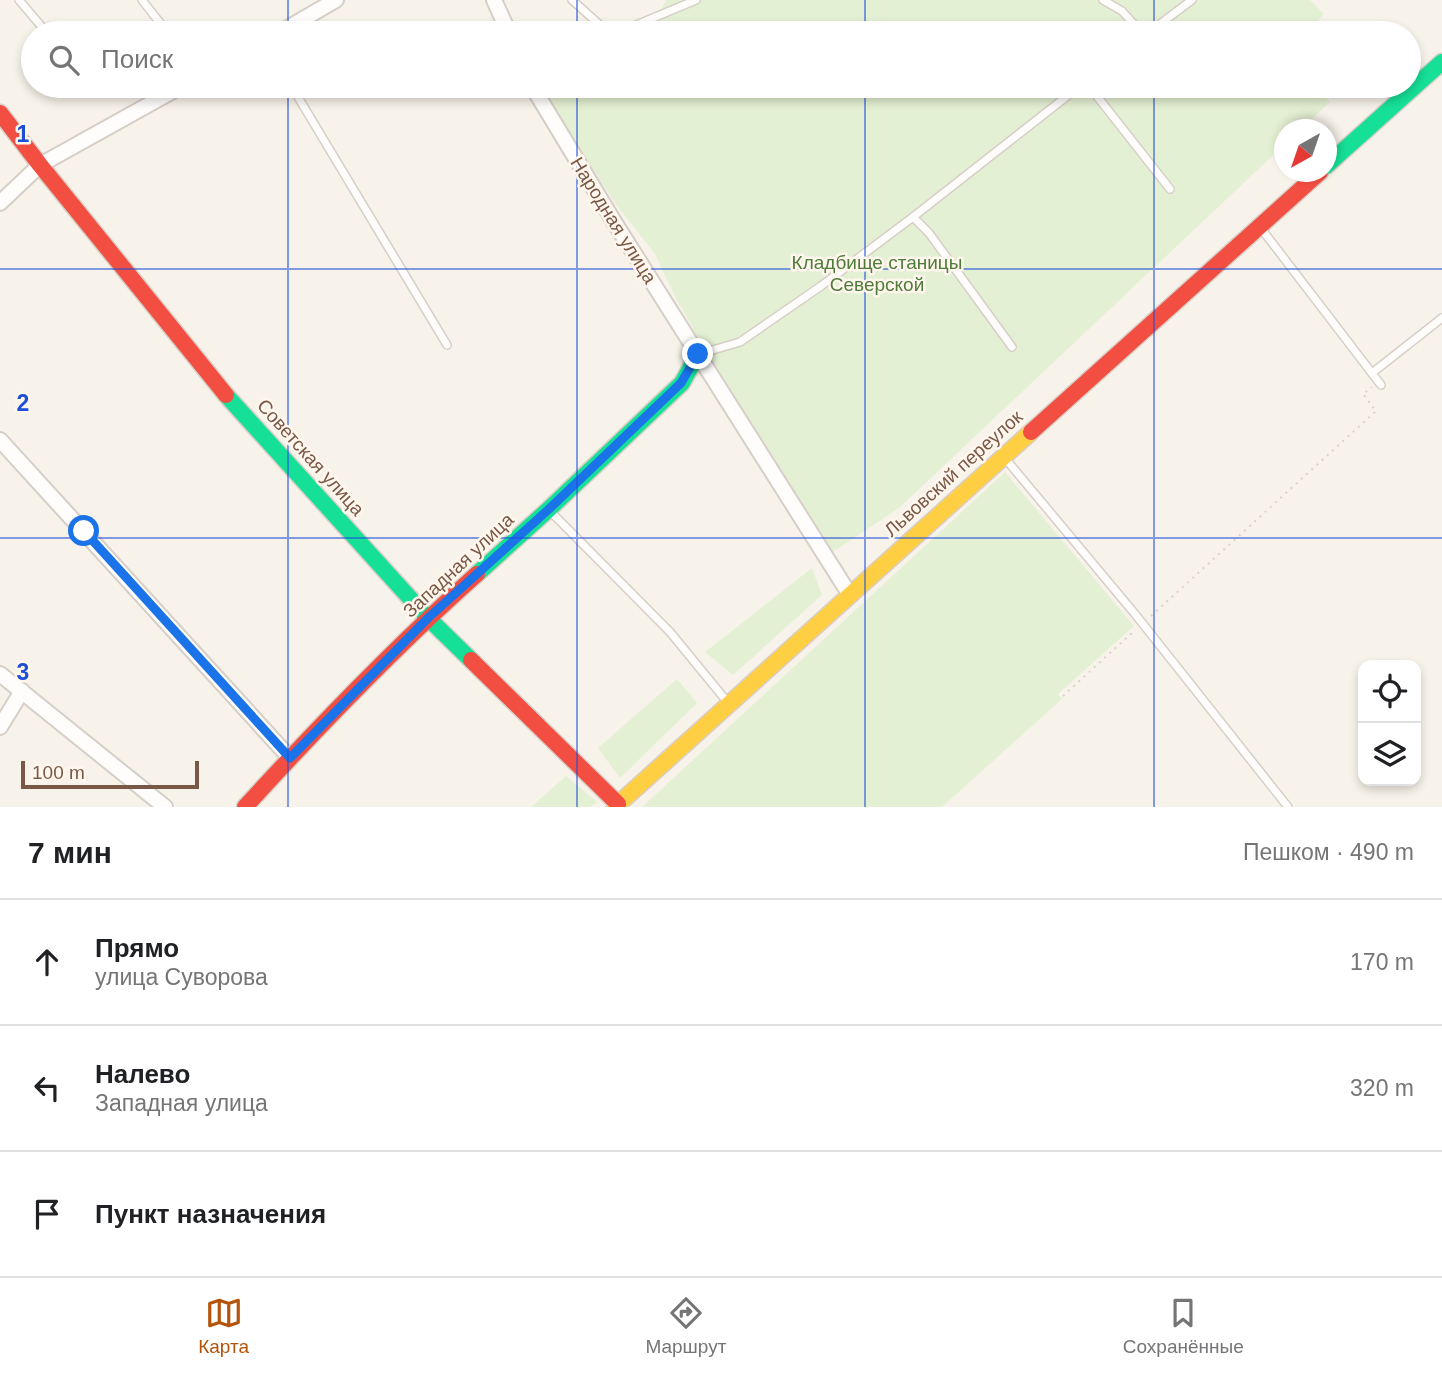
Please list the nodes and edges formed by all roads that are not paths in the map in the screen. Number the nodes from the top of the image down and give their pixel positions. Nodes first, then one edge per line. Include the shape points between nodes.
1 (19, 0) edge
2 (142, 0) edge
3 (336, 0) edge
4 (495, 0) edge
5 (572, 0) edge
6 (696, 0) edge
7 (1103, 0) edge
8 (1188, 1) edge
9 (37, 21) edge
10 (159, 21) edge
11 (300, 21) edge
12 (504, 21) edge
13 (596, 21) edge
14 (646, 21) edge
15 (1133, 21) edge
16 (1161, 21) edge
17 (1440, 67) edge
18 (1421, 84) edge
19 (161, 98) edge
20 (299, 98) edge
21 (538, 98) edge
22 (1065, 98) edge
23 (1098, 98) edge
24 (1404, 98) edge
25 (0, 113) edge
26 (1337, 156) edge
27 (40, 166) junction
28 (1310, 182) edge
29 (1170, 189) dead end
30 (0, 203) edge
31 (914, 218) junction
32 (1259, 226) junction
33 (1442, 318) edge
34 (447, 345) dead end
35 (1012, 347) dead end
36 (698, 354) junction
37 (1372, 373) junction
38 (1380, 384) road end
39 (0, 440) edge
40 (1003, 457) junction
41 (549, 509) junction
42 (850, 595) junction
43 (428, 618) junction
44 (0, 674) edge
45 (22, 691) junction
46 (729, 704) junction
47 (0, 727) edge
48 (290, 758) junction
49 (616, 806) edge
50 (165, 807) edge
51 (245, 807) edge
52 (1288, 807) edge

1 - 9 lane
2 - 10 lane
3 - 11 street
4 - 12 street
5 - 13 lane
6 - 14 lane
7 - 15 lane
8 - 16 lane
17 - 18 street
19 - 27 street
20 - 34 lane
21 - 36 street, Народная улица
22 - 31 lane
23 - 29 lane
24 - 26 street
25 - 27 street, Советская улица
27 - 30 street
27 - 43 street, Советская улица via 221,389
28 - 32 street, Львовский переулок
31 - 35 lane
31 - 36 lane via 740,342
32 - 37 lane
32 - 40 street, Львовский переулок
33 - 37 lane
36 - 41 street, Западная улица via 681,383
36 - 42 street, Народная улица
37 - 38 lane
39 - 48 street
40 - 42 street, Львовский переулок
40 - 52 lane
41 - 43 street, Западная улица
41 - 46 lane via 670,632
42 - 46 street, Львовский переулок
43 - 48 street, Западная улица
43 - 49 street, Советская улица
44 - 45 street
45 - 47 street
45 - 50 street
46 - 49 street, Львовский переулок
48 - 51 street, Западная улица

